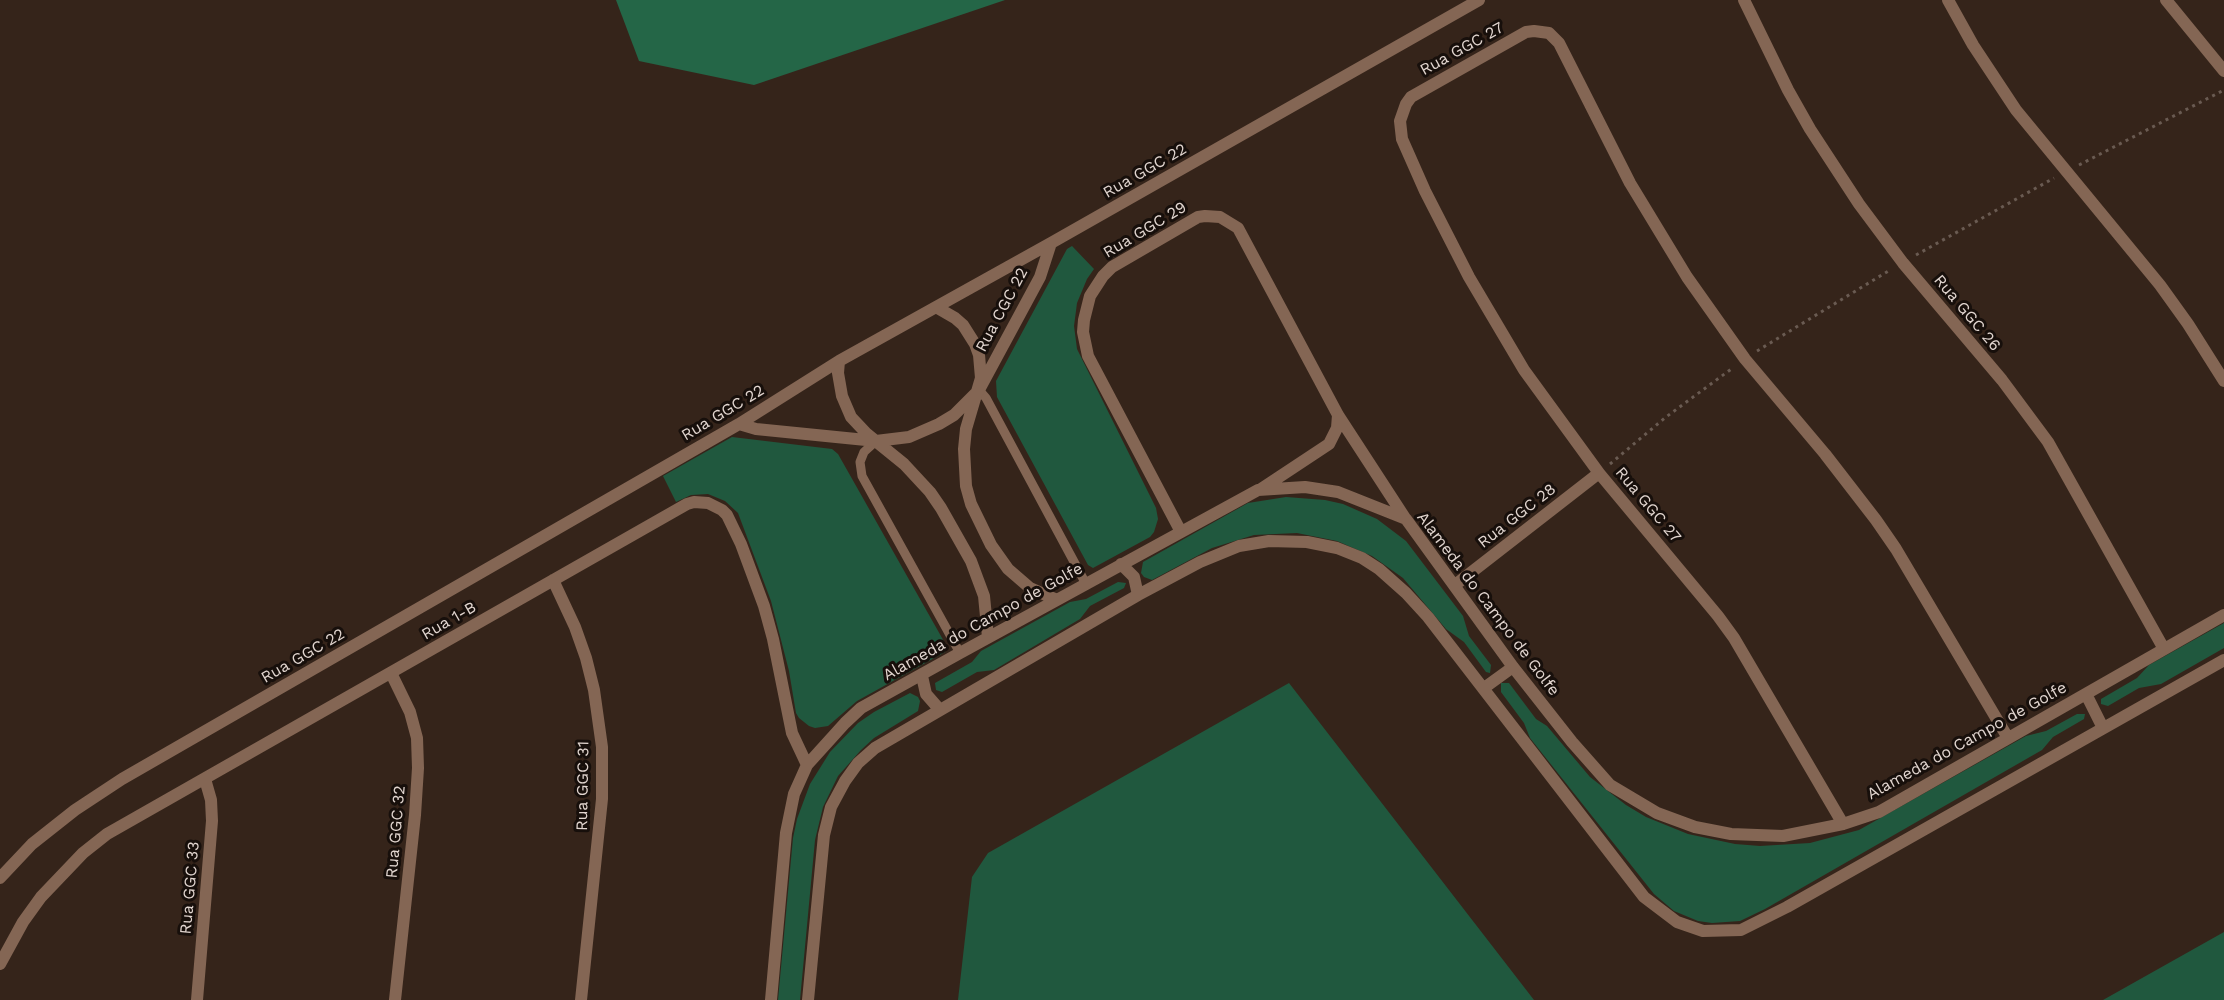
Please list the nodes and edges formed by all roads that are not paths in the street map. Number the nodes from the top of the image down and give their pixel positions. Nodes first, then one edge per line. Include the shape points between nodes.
1 (1479, 0) edge
2 (1744, 0) edge
3 (1948, 0) edge
4 (2166, 0) edge
5 (2224, 71) edge
6 (1052, 243) junction
7 (936, 308) junction
8 (839, 361) junction
9 (2224, 381) edge
10 (979, 390) junction
11 (1338, 415) junction
12 (739, 424) junction
13 (876, 441) junction
14 (1599, 473) junction
15 (1258, 490) junction
16 (1406, 519) junction
17 (1181, 532) junction
18 (1121, 564) junction
19 (553, 580) junction
20 (1086, 584) junction
21 (1455, 585) junction
22 (1138, 595) junction
23 (1057, 600) junction
24 (2224, 615) edge
25 (988, 637) junction
26 (2164, 649) junction
27 (960, 653) junction
28 (2224, 660) edge
29 (1513, 667) junction
30 (391, 673) junction
31 (922, 676) junction
32 (1484, 688) junction
33 (2086, 694) junction
34 (940, 710) junction
35 (2103, 728) junction
36 (2008, 738) junction
37 (807, 765) junction
38 (205, 779) junction
39 (1843, 824) junction
40 (0, 878) edge
41 (0, 964) edge
42 (197, 1000) edge
43 (395, 1000) edge
44 (582, 1000) edge
45 (771, 1000) edge
46 (808, 1000) edge

1 - 6 street, Rua GGC 22
2 - 26 street, Rua GGC 26 via 1810,129 1859,204 2048,442
3 - 9 street via 2005,94 2160,285
4 - 5 street
6 - 7 street, Rua GGC 22
6 - 10 street, Rua CGC 22 via 1040,277
7 - 8 street, Rua GGC 22
7 - 10 street via 963,325 975,344 981,367
8 - 12 street, Rua GGC 22
8 - 13 street via 839,384 846,407
10 - 13 street, Rua CGC 22 via 939,424 909,437
10 - 20 lane
10 - 23 street, Rua CGC 22 via 964,449 971,504 1008,569 1030,588
11 - 15 street via 1329,444
11 - 16 street, Rua GGC 29
11 - 17 street, Rua GGC 29 via 1238,228 1230,222 1213,216 1198,217 1112,267 1090,296 1084,320 1088,356
12 - 13 street, Rua CGC 22
12 - 40 street, Rua GGC 22 via 122,780 32,844
13 - 25 street via 904,464 941,508 979,578 987,610
13 - 27 lane via 864,452 860,462 862,476
14 - 21 street, Rua GGC 28
14 - 36 street, Rua GGC 27 via 1524,370 1496,324 1446,234 1402,139 1400,122 1411,97 1526,32 1542,31 1555,38 1630,183 1687,277 1745,359 1876,520
14 - 39 street, Rua GGC 27 via 1734,638
15 - 16 street, Alameda do Campo de Golfe via 1305,487 1338,492
15 - 17 street, Alameda do Campo de Golfe
16 - 21 street, Alameda do Campo de Golfe
17 - 18 street, Alameda do Campo de Golfe
18 - 20 street, Alameda do Campo de Golfe
18 - 22 street via 1134,577
19 - 30 street, Rua 1-B
19 - 37 street, Rua 1-B via 687,504 701,502 722,510 741,544 764,606 792,733
19 - 44 street, Rua GGC 31 via 586,658 602,747 602,799
20 - 23 street, Alameda do Campo de Golfe
21 - 29 street, Alameda do Campo de Golfe
22 - 32 street via 1239,546 1269,541 1337,548 1379,569 1406,593
22 - 34 street
23 - 25 street, Alameda do Campo de Golfe
24 - 26 street, Alameda do Campo de Golfe
25 - 27 street, Alameda do Campo de Golfe
26 - 33 street, Alameda do Campo de Golfe
27 - 31 street, Alameda do Campo de Golfe
28 - 35 street
29 - 32 street
29 - 39 street, Alameda do Campo de Golfe via 1610,785 1657,813 1695,827 1731,834 1783,836
30 - 38 street, Rua 1-B
30 - 43 street, Rua GGC 32 via 411,712 418,768
31 - 34 street via 926,694
31 - 37 street, Alameda do Campo de Golfe via 861,708
32 - 35 street via 1644,897 1677,922 1703,931 1741,930 1786,908
33 - 35 street
33 - 36 street, Alameda do Campo de Golfe
34 - 46 street via 875,748 858,763 831,807 824,835
36 - 39 street, Alameda do Campo de Golfe via 1879,812
37 - 45 street, Alameda do Campo de Golfe via 794,794 786,833
38 - 41 street, Rua 1-B via 107,834 83,853 41,897
38 - 42 street, Rua GGC 33 via 212,821

